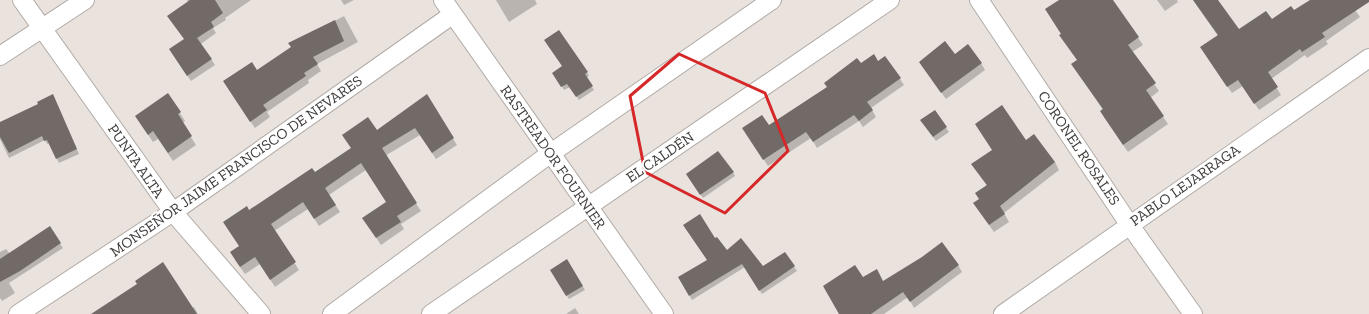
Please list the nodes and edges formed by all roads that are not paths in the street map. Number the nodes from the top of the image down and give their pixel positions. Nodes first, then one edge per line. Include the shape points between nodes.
1 (22, 0) edge
2 (85, 0) edge
3 (772, 0) edge
4 (890, 0) edge
5 (979, 0) edge
6 (447, 7) edge
7 (42, 28) junction
8 (0, 56) edge
9 (1369, 58) edge
10 (550, 153) junction
11 (588, 207) junction
12 (173, 212) junction
13 (1129, 224) junction
14 (18, 314) edge
15 (261, 314) edge
16 (332, 314) edge
17 (431, 314) edge
18 (664, 314) edge
19 (1002, 314) edge
20 (1193, 314) edge

1 - 7 street, PUNTA ALTA
2 - 7 street
3 - 10 street
4 - 11 street, EL CALDÉN
5 - 13 street, CORONEL ROSALES
6 - 10 street, RASTREADOR FOURNIER
6 - 12 street, MONSEÑOR JAIME FRANCISCO DE NEVARES
7 - 8 street
7 - 12 street, PUNTA ALTA
9 - 13 street, PABLO LEJARRAGA
10 - 11 street, RASTREADOR FOURNIER
10 - 16 street
11 - 17 street, EL CALDÉN
11 - 18 street, RASTREADOR FOURNIER
12 - 14 street, MONSEÑOR JAIME FRANCISCO DE NEVARES
12 - 15 street, PUNTA ALTA
13 - 19 street, PABLO LEJARRAGA
13 - 20 street, CORONEL ROSALES

